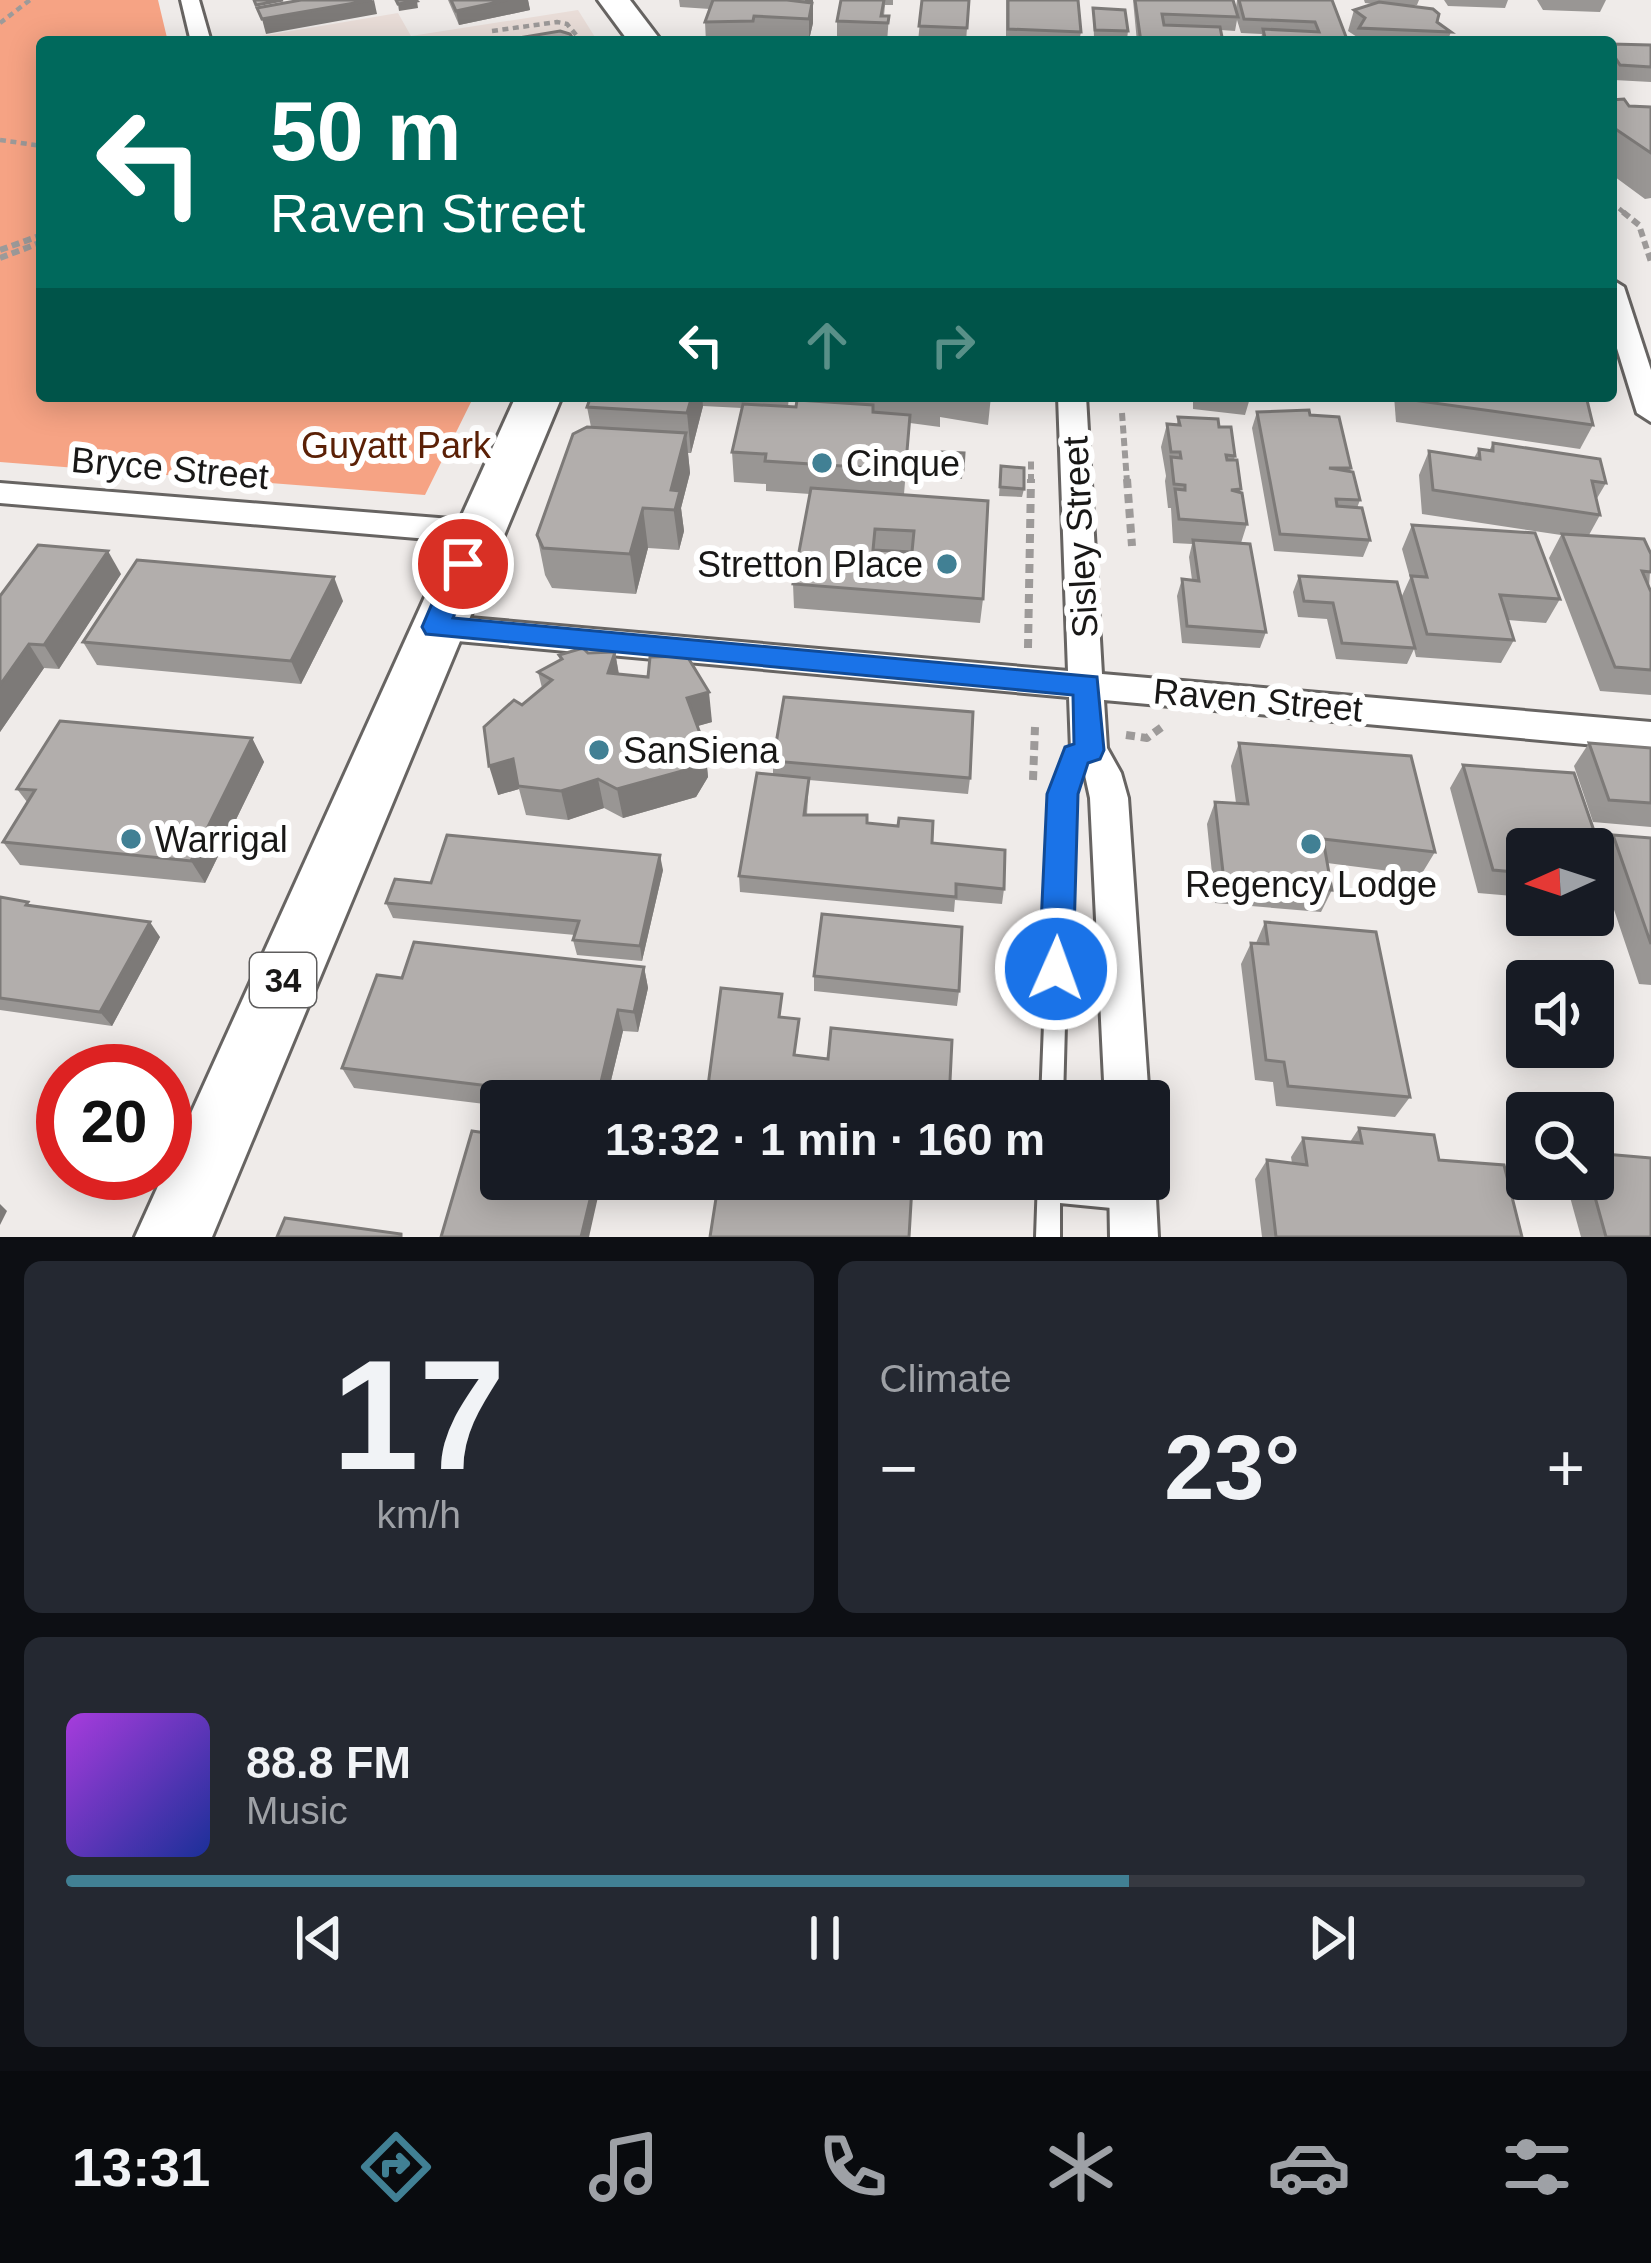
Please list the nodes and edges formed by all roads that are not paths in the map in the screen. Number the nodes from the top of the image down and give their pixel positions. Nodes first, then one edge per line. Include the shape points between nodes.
1 (190, 0) edge
2 (614, 0) edge
3 (199, 36) edge
4 (641, 36) edge
5 (1617, 306) edge
6 (536, 402) edge
7 (1072, 402) edge
8 (1651, 413) edge
9 (0, 493) edge
10 (476, 532) junction
11 (435, 627) junction
12 (1087, 685) junction
13 (1651, 736) edge
14 (1089, 750) junction
15 (1053, 1080) edge
16 (1126, 1080) edge
17 (1049, 1200) edge
18 (172, 1237) edge
19 (1048, 1237) edge

1 - 3 street
2 - 4 main road
5 - 8 street
6 - 10 main road, 34
7 - 12 street, Sisley Street
9 - 10 street, Bryce Street
10 - 11 main road, 34
11 - 12 street, Raven Street
11 - 18 main road, 34
12 - 13 street, Raven Street
12 - 14 street, Sisley Street
14 - 15 lane via 1076,755 1062,794
14 - 16 street, Sisley Street via 1109,798
17 - 19 lane

